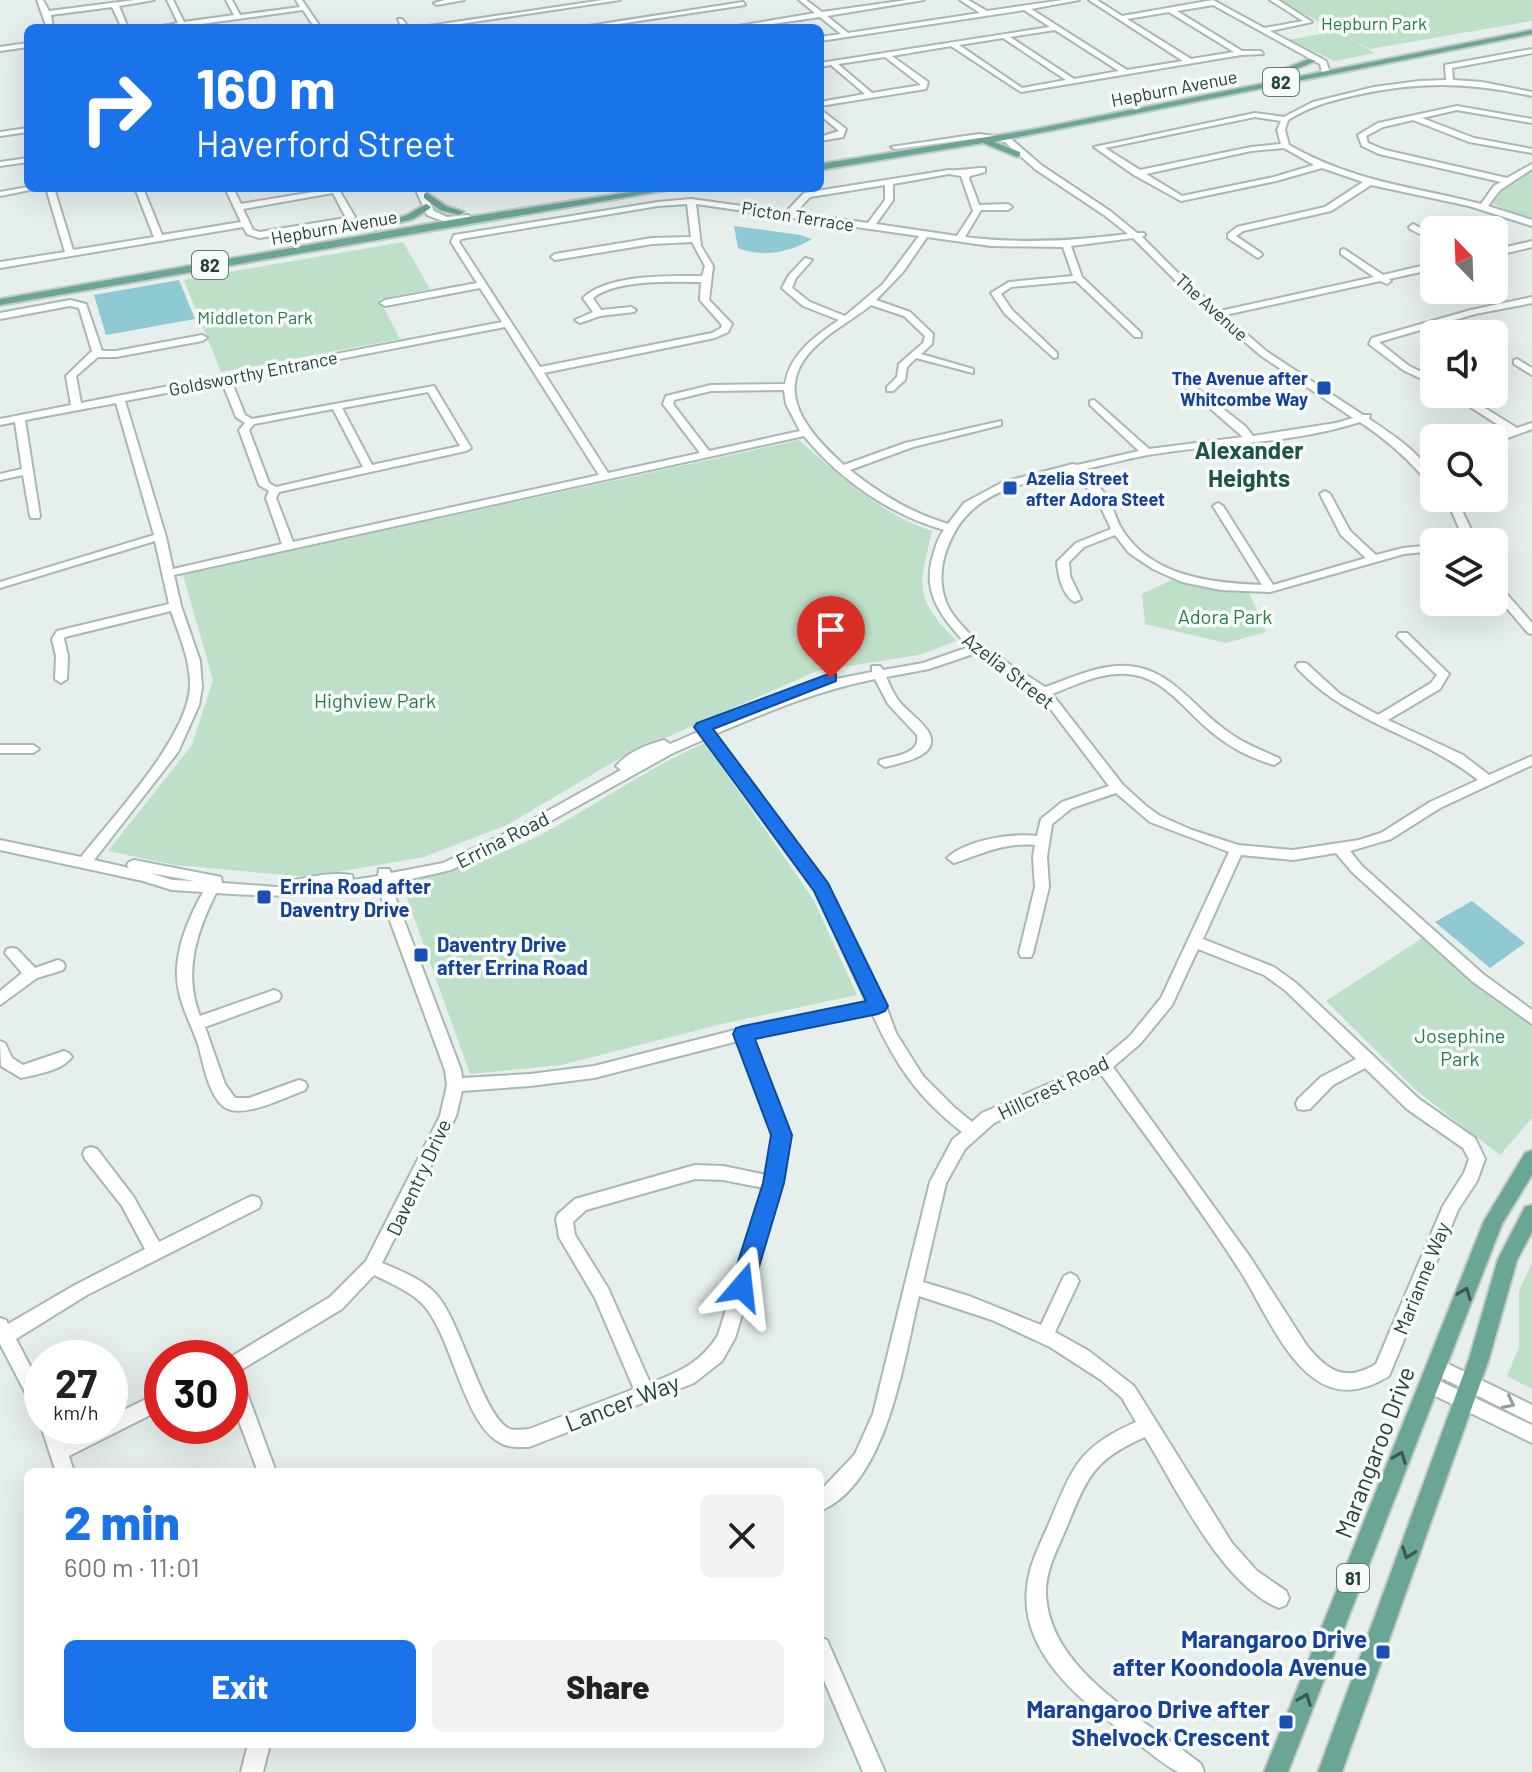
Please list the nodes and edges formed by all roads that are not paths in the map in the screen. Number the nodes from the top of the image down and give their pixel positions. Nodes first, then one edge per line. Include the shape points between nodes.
1 (40, 0) edge
2 (148, 0) edge
3 (170, 0) edge
4 (229, 0) edge
5 (262, 0) edge
6 (461, 0) edge
7 (531, 0) edge
8 (617, 0) edge
9 (802, 0) edge
10 (921, 0) edge
11 (963, 0) edge
12 (1076, 0) edge
13 (1092, 0) edge
14 (1273, 0) edge
15 (597, 1) edge
16 (741, 2) edge
17 (971, 2) edge
18 (1211, 2) edge
19 (437, 3) dead end
20 (299, 4) edge
21 (115, 5) junction
22 (566, 7) junction
23 (1025, 8) junction
24 (1170, 10) junction
25 (541, 11) junction
26 (49, 13) junction
27 (270, 13) junction
28 (987, 14) junction
29 (821, 15) junction
30 (502, 16) junction
31 (238, 17) junction
32 (1122, 18) junction
33 (400, 20) dead end
34 (766, 23) junction
35 (49, 24) edge
36 (123, 24) edge
37 (182, 24) joint
38 (211, 24) edge
39 (312, 24) edge
40 (403, 24) edge
41 (457, 24) edge
42 (509, 24) edge
43 (583, 24) edge
44 (605, 24) edge
45 (759, 24) edge
46 (1532, 26) edge
47 (1055, 28) junction
48 (1263, 30) junction
49 (1532, 32) edge
50 (847, 35) junction
51 (1004, 36) junction
52 (824, 38) edge
53 (952, 44) junction
54 (24, 46) edge
55 (0, 49) edge
56 (1532, 51) edge
57 (1241, 53) junction
58 (1261, 53) dead end
59 (1515, 54) junction
60 (887, 55) junction
61 (1307, 56) junction
62 (1190, 62) junction
63 (1532, 62) edge
64 (832, 63) junction
65 (1336, 63) junction
66 (824, 64) edge
67 (1325, 70) junction
68 (1127, 73) junction
69 (1450, 81) junction
70 (1074, 82) junction
71 (1240, 82) junction
72 (1532, 94) edge
73 (871, 96) junction
74 (824, 103) edge
75 (824, 114) edge
76 (1414, 118) junction
77 (1285, 119) junction
78 (1092, 121) junction
79 (1532, 121) edge
80 (1008, 128) junction
81 (24, 131) edge
82 (0, 134) edge
83 (824, 138) edge
84 (1000, 138) junction
85 (977, 142) junction
86 (1285, 146) junction
87 (895, 147) junction
88 (1016, 150) junction
89 (1532, 151) edge
90 (824, 157) edge
91 (24, 161) edge
92 (0, 164) edge
93 (824, 166) edge
94 (1320, 166) junction
95 (1532, 166) edge
96 (982, 170) dead end
97 (1137, 173) junction
98 (966, 174) junction
99 (1508, 181) junction
100 (1368, 183) junction
101 (889, 184) junction
102 (24, 190) edge
103 (51, 192) edge
104 (141, 192) edge
105 (231, 192) edge
106 (319, 192) edge
107 (337, 192) edge
108 (586, 192) edge
109 (647, 192) edge
110 (0, 194) edge
111 (423, 196) edge
112 (691, 201) junction
113 (1484, 206) junction
114 (238, 207) junction
115 (1008, 207) dead end
116 (977, 208) junction
117 (527, 210) junction
118 (459, 212) junction
119 (789, 214) junction
120 (436, 216) junction
121 (1532, 223) edge
122 (246, 224) junction
123 (870, 227) junction
124 (1413, 227) dead end
125 (420, 228) junction
126 (358, 230) junction
127 (1420, 231) edge
128 (924, 235) junction
129 (1138, 236) junction
130 (159, 238) junction
131 (696, 239) junction
132 (959, 240) junction
133 (1066, 244) junction
134 (1532, 246) edge
135 (1508, 251) edge
136 (1344, 252) dead end
137 (70, 253) junction
138 (1258, 255) dead end
139 (555, 257) dead end
140 (808, 260) dead end
141 (0, 265) edge
142 (1420, 271) edge
143 (1078, 278) junction
144 (706, 279) junction
145 (1385, 279) junction
146 (482, 285) junction
147 (0, 292) edge
148 (869, 301) junction
149 (0, 302) edge
150 (385, 303) dead end
151 (1530, 303) edge
152 (631, 310) dead end
153 (599, 313) junction
154 (1223, 315) junction
155 (0, 316) edge
156 (846, 319) junction
157 (580, 320) dead end
158 (1459, 320) edge
159 (507, 324) junction
160 (1420, 329) edge
161 (1138, 335) dead end
162 (202, 338) dead end
163 (97, 354) junction
164 (915, 355) junction
165 (1054, 355) dead end
166 (1517, 362) dead end
167 (537, 371) junction
168 (970, 371) dead end
169 (1532, 372) edge
170 (1420, 375) edge
171 (226, 379) junction
172 (1185, 382) dead end
173 (790, 387) junction
174 (890, 389) dead end
175 (120, 399) junction
176 (1094, 403) dead end
177 (337, 407) junction
178 (77, 408) junction
179 (1477, 408) edge
180 (1360, 416) junction
181 (20, 419) junction
182 (0, 422) edge
183 (251, 422) junction
184 (997, 423) dead end
185 (1532, 426) edge
186 (1514, 431) junction
187 (804, 433) junction
188 (1508, 434) edge
189 (1250, 439) junction
190 (1147, 452) junction
191 (706, 454) junction
192 (1420, 457) edge
193 (368, 467) junction
194 (1073, 467) junction
195 (842, 469) junction
196 (27, 471) junction
197 (605, 476) junction
198 (0, 477) edge
199 (275, 490) junction
200 (1325, 494) dead end
201 (1218, 506) dead end
202 (35, 516) dead end
203 (949, 528) junction
204 (1117, 531) junction
205 (160, 537) junction
206 (288, 545) junction
207 (1420, 549) edge
208 (1374, 560) junction
209 (168, 573) junction
210 (0, 585) edge
211 (1270, 589) junction
212 (1508, 593) edge
213 (1075, 599) dead end
214 (1508, 602) edge
215 (175, 606) junction
216 (1532, 620) edge
217 (1532, 630) edge
218 (1403, 636) dead end
219 (973, 644) junction
220 (1302, 666) dead end
221 (877, 671) junction
222 (61, 679) dead end
223 (1044, 692) junction
224 (1378, 721) junction
225 (705, 730) junction
226 (0, 749) edge
227 (33, 749) dead end
228 (1532, 760) edge
229 (1274, 761) dead end
230 (885, 763) dead end
231 (1488, 781) junction
232 (1118, 788) junction
233 (0, 838) edge
234 (1041, 841) junction
235 (0, 845) edge
236 (1237, 850) junction
237 (1341, 850) junction
238 (954, 858) dead end
239 (86, 859) junction
240 (385, 876) junction
241 (214, 885) junction
242 (1193, 941) junction
243 (12, 953) dead end
244 (1026, 953) dead end
245 (58, 966) dead end
246 (32, 974) junction
247 (274, 996) dead end
248 (0, 999) edge
249 (878, 1006) junction
250 (1532, 1018) edge
251 (196, 1024) junction
252 (743, 1034) junction
253 (0, 1047) edge
254 (64, 1057) dead end
255 (1367, 1060) junction
256 (1104, 1066) junction
257 (455, 1085) junction
258 (299, 1086) dead end
259 (1304, 1104) dead end
260 (972, 1131) junction
261 (91, 1154) dead end
262 (1532, 1158) edge
263 (774, 1183) junction
264 (253, 1203) dead end
265 (1532, 1213) edge
266 (155, 1253) junction
267 (372, 1266) junction
268 (1070, 1281) dead end
269 (913, 1287) junction
270 (3, 1331) edge
271 (1044, 1337) junction
272 (248, 1358) edge
273 (24, 1372) edge
274 (1432, 1375) junction
275 (1467, 1392) junction
276 (645, 1393) junction
277 (144, 1409) edge
278 (1532, 1414) edge
279 (248, 1419) edge
280 (1148, 1426) junction
281 (1532, 1434) edge
282 (57, 1444) edge
283 (60, 1451) junction
284 (64, 1468) edge
285 (266, 1468) edge
286 (824, 1499) edge
287 (1279, 1598) dead end
288 (824, 1656) edge
289 (258, 1748) edge
290 (252, 1772) edge
291 (874, 1772) edge
292 (1193, 1772) edge
293 (1276, 1772) edge
294 (1330, 1772) edge

1 - 26 street
2 - 21 street
3 - 37 street
4 - 31 street
5 - 27 street
6 - 19 street
7 - 25 street
8 - 15 street
9 - 29 street
10 - 29 street
11 - 17 street
12 - 23 street
13 - 32 street
14 - 48 street via 1309,20
15 - 22 street
16 - 34 street
16 - 44 street
17 - 28 street
18 - 24 street
18 - 48 street
20 - 27 street
20 - 39 street
21 - 26 street
21 - 36 street
22 - 25 street
22 - 43 street
23 - 28 street
23 - 47 street
24 - 32 street
24 - 57 street
25 - 30 street
26 - 35 street
27 - 31 street
28 - 50 street
29 - 34 street
29 - 50 street
30 - 41 street
30 - 42 street
31 - 38 street
32 - 62 street
33 - 40 street
34 - 45 street
37 - 38 street
46 - 65 main road, Hepburn Avenue / 82
47 - 51 street
47 - 68 street
48 - 61 street
49 - 67 main road, Hepburn Avenue / 82
50 - 52 street
51 - 53 street
51 - 70 street
53 - 60 street
53 - 70 street via 1015,89
54 - 55 street
56 - 59 street
57 - 58 street
57 - 62 street
59 - 63 street
59 - 69 street via 1448,67
60 - 64 street
60 - 73 street via 925,84
61 - 65 main road
61 - 67 street
61 - 71 main road
62 - 68 street
64 - 66 street
64 - 73 street
65 - 67 main road, Hepburn Avenue / 82
67 - 71 main road, Hepburn Avenue / 82
67 - 78 main road, Hepburn Avenue / 82
68 - 70 street
69 - 72 street
69 - 77 street via 1373,89 1313,104
71 - 80 main road, Hepburn Avenue / 82
73 - 74 street
75 - 83 street via 843,131
76 - 79 street via 1457,108
76 - 89 street via 1472,140
76 - 99 street via 1373,127 1362,139 1382,152
77 - 86 street
77 - 97 street via 1255,115 1098,147
78 - 84 main road, Hepburn Avenue / 82
78 - 88 main road via 1026,137 1017,141
80 - 84 street
80 - 87 main road, Hepburn Avenue / 82
81 - 82 street
84 - 85 main road, Hepburn Avenue / 82
84 - 87 street, The Avenue
84 - 88 street, The Avenue
85 - 88 main road
85 - 93 main road, Hepburn Avenue / 82
86 - 94 street
86 - 97 street
87 - 90 main road, Hepburn Avenue / 82
88 - 129 street, The Avenue
91 - 92 street
94 - 97 street via 1191,199 1174,197
94 - 100 street
95 - 99 street
96 - 98 street
98 - 101 street via 949,172
98 - 116 street
99 - 113 street
100 - 113 street
100 - 138 street via 1328,209 1240,229 1231,236
101 - 119 street via 807,195
101 - 123 street via 889,200
102 - 110 street
103 - 137 street
104 - 130 street
105 - 114 street
106 - 114 street
107 - 122 street via 349,220 259,235
108 - 118 main road, Hepburn Avenue / 82
109 - 117 main road, Hepburn Avenue / 82
111 - 118 main road
111 - 120 street
111 - 126 main road via 410,217
112 - 119 street, Picton Terrace
112 - 131 street
112 - 146 street, Picton Terrace via 457,237 455,242
113 - 121 street
114 - 122 street
115 - 116 street
116 - 132 street
117 - 120 street via 456,220
117 - 125 main road, Hepburn Avenue / 82
118 - 120 main road, Hepburn Avenue / 82
119 - 123 street, Picton Terrace
120 - 125 street
120 - 126 main road, Hepburn Avenue / 82
122 - 130 street
123 - 128 street, Picton Terrace
124 - 127 street
125 - 149 main road, Hepburn Avenue / 82
126 - 147 main road, Hepburn Avenue / 82
128 - 132 street, Picton Terrace
128 - 148 street via 900,272
129 - 133 street, Picton Terrace
129 - 154 street, The Avenue
130 - 137 street
131 - 139 street
131 - 144 street via 709,266
132 - 133 street, Picton Terrace
133 - 143 street
134 - 135 street
136 - 145 street
137 - 141 street
140 - 156 street via 787,288 809,306
142 - 145 street
143 - 161 street
143 - 165 street via 1009,285 996,293 1008,312
144 - 153 street via 656,280 597,291 588,298
144 - 167 street via 704,305 727,324 725,330
145 - 154 street
146 - 150 street
146 - 159 street
148 - 156 street
148 - 164 street via 907,314 926,330 927,344
151 - 158 street
152 - 153 street
153 - 157 street
154 - 180 street, The Avenue
155 - 163 street via 81,304
156 - 173 street via 809,347 792,370
159 - 167 street
159 - 171 street, Goldsworthy Entrance
160 - 170 street via 1374,344
162 - 163 street
163 - 178 street via 71,376
164 - 168 street
164 - 174 street
166 - 169 street
167 - 197 street
171 - 175 street, Goldsworthy Entrance
171 - 183 street via 241,417
172 - 189 street
173 - 187 street via 794,415
173 - 191 street via 711,388 670,398 668,404
175 - 178 street, Goldsworthy Entrance
175 - 205 street
176 - 190 street
177 - 183 street
177 - 193 street
177 - 193 street via 431,388 466,448
178 - 181 street, Goldsworthy Entrance
179 - 186 street
180 - 189 street, Azelia Street via 1318,429
180 - 192 street, The Avenue
181 - 182 street, Goldsworthy Entrance
181 - 196 street
183 - 199 street via 244,430 264,485
184 - 195 street
185 - 186 street
186 - 188 street
187 - 191 street
187 - 195 street
189 - 190 street, Azelia Street
190 - 194 street, Azelia Street
191 - 197 street
193 - 199 street
194 - 203 street, Azelia Street via 1025,477 984,494
194 - 204 street via 1102,498
195 - 203 street via 907,513
196 - 198 street
196 - 202 street
197 - 206 street
199 - 206 street via 271,498
200 - 208 street via 1345,533
201 - 211 street
203 - 219 street, Azelia Street via 938,553 935,586 948,617
204 - 211 street via 1133,551 1186,580
204 - 213 street via 1071,549 1063,562 1064,576
205 - 209 street
205 - 210 street
206 - 209 street
207 - 208 street
208 - 211 street
209 - 215 street
212 - 216 street
214 - 217 street
215 - 222 street via 61,634
215 - 239 street via 194,661 193,705 173,749
218 - 224 street via 1443,674 1436,686
219 - 221 street, Errina Road
219 - 223 street, Azelia Street
220 - 224 street via 1320,685
221 - 225 street, Errina Road via 815,682
221 - 230 street via 892,701 925,742 910,756
223 - 229 street via 1099,673 1144,673 1176,688 1233,742
223 - 232 street, Azelia Street
224 - 231 street via 1461,760
225 - 240 street, Errina Road via 638,754 492,839
225 - 249 street via 821,888
226 - 227 street
228 - 231 street, Azelia Street
231 - 237 street, Azelia Street via 1435,805 1386,836
232 - 234 street via 1067,805 1046,822
232 - 236 street, Azelia Street via 1155,819
233 - 239 street, Errina Road
234 - 238 street via 998,840
234 - 244 street via 1042,887
235 - 239 street, Errina Road
236 - 237 street, Azelia Street via 1293,855
236 - 242 street, Hillcrest Road
237 - 250 street via 1478,978
239 - 241 street, Errina Road via 163,883
240 - 241 street, Errina Road via 334,888 276,892
240 - 257 street
241 - 251 street via 192,930 182,968
242 - 255 street, Marianne Way via 1269,971
242 - 256 street, Hillcrest Road via 1167,1001 1135,1040
243 - 246 street
245 - 246 street
246 - 248 street
247 - 251 street
249 - 252 street
249 - 260 street via 917,1080
251 - 258 street via 221,1095 231,1104 249,1104
252 - 257 street via 594,1072
252 - 263 street, Lancer Way via 781,1135
253 - 254 street via 6,1062 21,1072
255 - 256 street, Marianne Way via 1413,1104 1469,1143 1477,1159 1451,1206 1383,1370 1364,1382 1345,1383 1322,1374 1306,1358
255 - 259 street via 1327,1081
256 - 260 street, Hillcrest Road via 988,1118
257 - 267 street, Daventry Drive via 448,1116
260 - 269 street, Hillcrest Road via 938,1182
261 - 266 street via 126,1195
274 -> 262 main road, Marangaroo Drive / 81 via 1494,1221
263 - 276 street, Lancer Way via 726,1338 716,1355 688,1377
263 - 276 street via 695,1172 581,1204 564,1219 567,1237 602,1294
264 - 266 street
265 - 275 main road, 81 via 1508,1259
266 - 270 street
267 - 272 street, Daventry Drive via 336,1303
267 - 276 street, Lancer Way via 409,1283 432,1302 458,1346 488,1423 506,1437 529,1438
268 - 271 street
269 - 271 street
269 - 286 street, Hillcrest Road via 882,1414 862,1460
270 - 273 street
271 - 280 street via 1111,1375
274 - 275 street
293 -> 274 main road, Marangaroo Drive / 81
275 -> 278 street
275 - 281 street
275 -> 294 main road, 81
277 - 283 street
279 - 285 street
280 - 287 street via 1225,1550 1250,1578
280 - 292 street via 1090,1457 1042,1564 1036,1594 1041,1632 1059,1663
282 - 283 street
283 - 284 street
288 - 291 street
289 - 290 street

